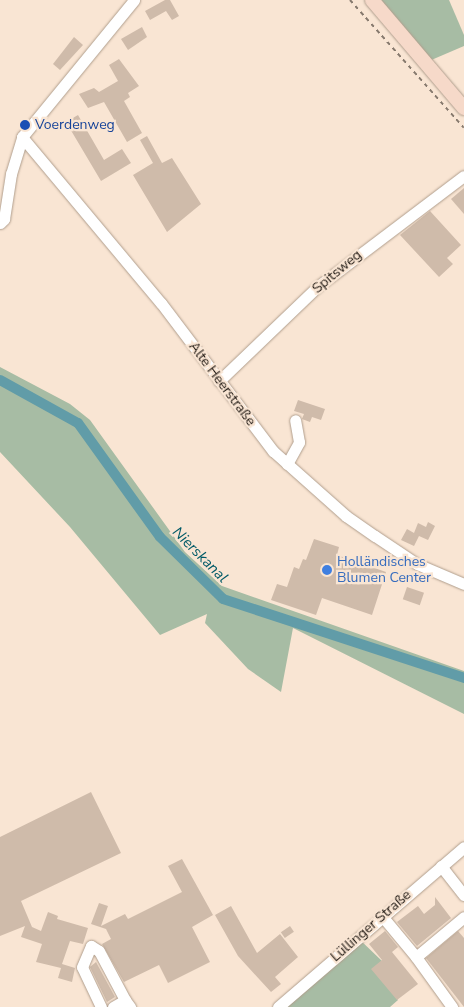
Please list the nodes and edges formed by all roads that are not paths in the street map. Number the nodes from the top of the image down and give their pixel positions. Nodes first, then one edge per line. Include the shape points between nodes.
1 (134, 0) edge
2 (372, 0) edge
3 (464, 108) edge
4 (22, 137) junction
5 (6, 172) edge
6 (464, 176) edge
7 (0, 223) edge
8 (219, 381) junction
9 (295, 420) dead end
10 (287, 464) junction
11 (464, 584) edge
12 (464, 847) edge
13 (441, 866) junction
14 (464, 894) edge
15 (382, 916) junction
16 (464, 917) edge
17 (416, 957) junction
18 (127, 1003) edge
19 (101, 1007) edge
20 (113, 1007) edge
21 (278, 1007) edge
22 (452, 1007) edge

1 - 4 street
2 - 3 main road
4 - 5 street
4 - 8 street, Alte Heerstraße via 162,303
5 - 7 street via 4,219
6 - 8 street, Spitsweg via 317,287
8 - 10 street, Alte Heerstraße via 273,451
9 - 10 street via 299,442
10 - 11 street, Alte Heerstraße via 346,516 375,536 418,564
12 - 13 street, Lüllinger Straße
13 - 14 street
13 - 15 street, Lüllinger Straße
15 - 17 street
15 - 21 street, Lüllinger Straße
16 - 17 street
17 - 22 street
18 - 19 street via 99,951 91,946 82,967
18 - 20 street

